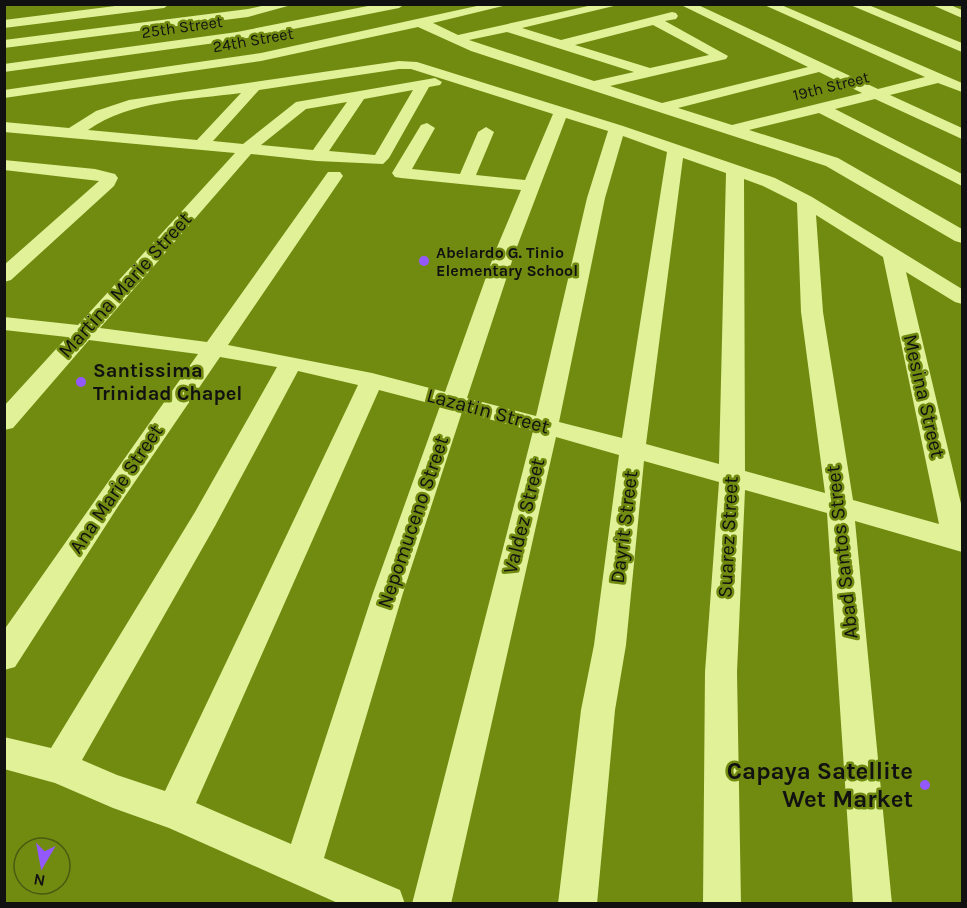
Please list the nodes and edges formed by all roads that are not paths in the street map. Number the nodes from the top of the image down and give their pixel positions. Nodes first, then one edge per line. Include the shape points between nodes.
1 (164, 4) edge
2 (289, 4) edge
3 (399, 4) edge
4 (505, 4) edge
5 (616, 4) edge
6 (768, 4) edge
7 (854, 4) edge
8 (936, 4) edge
9 (690, 7) edge
10 (243, 9) edge
11 (963, 14) edge
12 (655, 21) junction
13 (421, 23) junction
14 (4, 24) edge
15 (511, 28) junction
16 (273, 30) junction
17 (456, 39) junction
18 (4, 44) edge
19 (562, 44) junction
20 (963, 48) edge
21 (298, 49) junction
22 (4, 68) edge
23 (820, 68) junction
24 (650, 73) junction
25 (456, 78) junction
26 (939, 78) junction
27 (424, 84) junction
28 (592, 85) junction
29 (254, 87) junction
30 (963, 88) edge
31 (876, 93) junction
32 (4, 94) edge
33 (360, 95) junction
34 (662, 107) junction
35 (820, 107) junction
36 (561, 112) junction
37 (4, 126) edge
38 (427, 128) dead end
39 (617, 129) junction
40 (731, 130) junction
41 (74, 132) junction
42 (486, 132) dead end
43 (963, 134) edge
44 (200, 146) junction
45 (247, 150) junction
46 (675, 150) junction
47 (317, 156) junction
48 (4, 165) edge
49 (25, 167) junction
50 (735, 170) junction
51 (334, 176) dead end
52 (466, 179) junction
53 (963, 181) edge
54 (4, 183) edge
55 (532, 186) junction
56 (806, 201) junction
57 (963, 237) edge
58 (892, 253) junction
59 (4, 276) edge
60 (963, 298) edge
61 (4, 322) edge
62 (82, 332) junction
63 (212, 350) junction
64 (291, 363) junction
65 (372, 380) junction
66 (455, 401) junction
67 (4, 422) edge
68 (546, 427) junction
69 (633, 448) junction
70 (732, 478) junction
71 (840, 506) junction
72 (959, 540) edge
73 (4, 657) edge
74 (4, 753) edge
75 (59, 767) junction
76 (174, 812) junction
77 (302, 869) junction
78 (386, 903) edge
79 (431, 903) edge
80 (577, 903) edge
81 (722, 903) edge
82 (873, 903) edge

1 - 14 street
2 - 10 street
3 - 16 street, 25th Street
4 - 13 street, 24th Street
5 - 15 street
6 - 26 street
7 - 20 street
8 - 11 street
9 - 12 street
9 - 23 street
10 - 16 street
10 - 18 street
12 - 19 street
12 - 24 street via 721,56
13 - 17 street
13 - 21 street, 24th Street
15 - 17 street
15 - 19 street
16 - 21 street
16 - 22 street, 25th Street
17 - 28 street
19 - 24 street
21 - 32 street, 24th Street
23 - 31 street
23 - 34 street
24 - 28 street
25 - 27 street, Martina Marie Street
25 - 29 street via 407,65
25 - 36 street
26 - 30 street
26 - 31 street, 19th Street
27 - 33 street, Martina Marie Street
27 - 47 street via 381,158
28 - 34 street
29 - 41 street via 122,107 101,114
29 - 44 street
31 - 35 street, 19th Street
31 - 43 street
33 - 45 street, Martina Marie Street via 301,105
33 - 47 street
34 - 40 street
35 - 40 street, 19th Street
35 - 53 street
36 - 39 street
36 - 55 street, Nepomuceno Street
37 - 41 street
38 - 52 street via 401,173
39 - 46 street
39 - 68 street, Valdez Street via 596,198
40 - 57 street via 832,162
41 - 44 street
42 - 52 street
44 - 45 street
45 - 47 street
45 - 62 street, Martina Marie Street
46 - 50 street
46 - 69 street, Dayrit Street
48 - 49 street
49 - 54 street
49 - 59 street via 109,178
50 - 56 street
50 - 70 street, Suarez Street
51 - 63 street, Ana Marie Street
52 - 55 street
55 - 66 street, Nepomuceno Street via 505,252
56 - 58 street
56 - 71 street, Abad Santos Street via 812,312
58 - 60 street
58 - 72 street, Mesina Street
61 - 62 street, Lazatin Street
62 - 63 street, Lazatin Street
62 - 67 street, Martina Marie Street
63 - 64 street, Lazatin Street
63 - 73 street, Ana Marie Street
64 - 65 street, Lazatin Street
64 - 75 street via 205,519
65 - 66 street, Lazatin Street
65 - 76 street
66 - 68 street, Lazatin Street
66 - 77 street, Nepomuceno Street via 388,593
68 - 69 street, Lazatin Street
68 - 79 street, Valdez Street
69 - 70 street, Lazatin Street
69 - 80 street, Dayrit Street
70 - 71 street, Lazatin Street
70 - 81 street, Suarez Street via 721,672
71 - 72 street, Lazatin Street
71 - 82 street, Abad Santos Street
74 - 75 street
75 - 76 street
76 - 77 street
77 - 78 street

